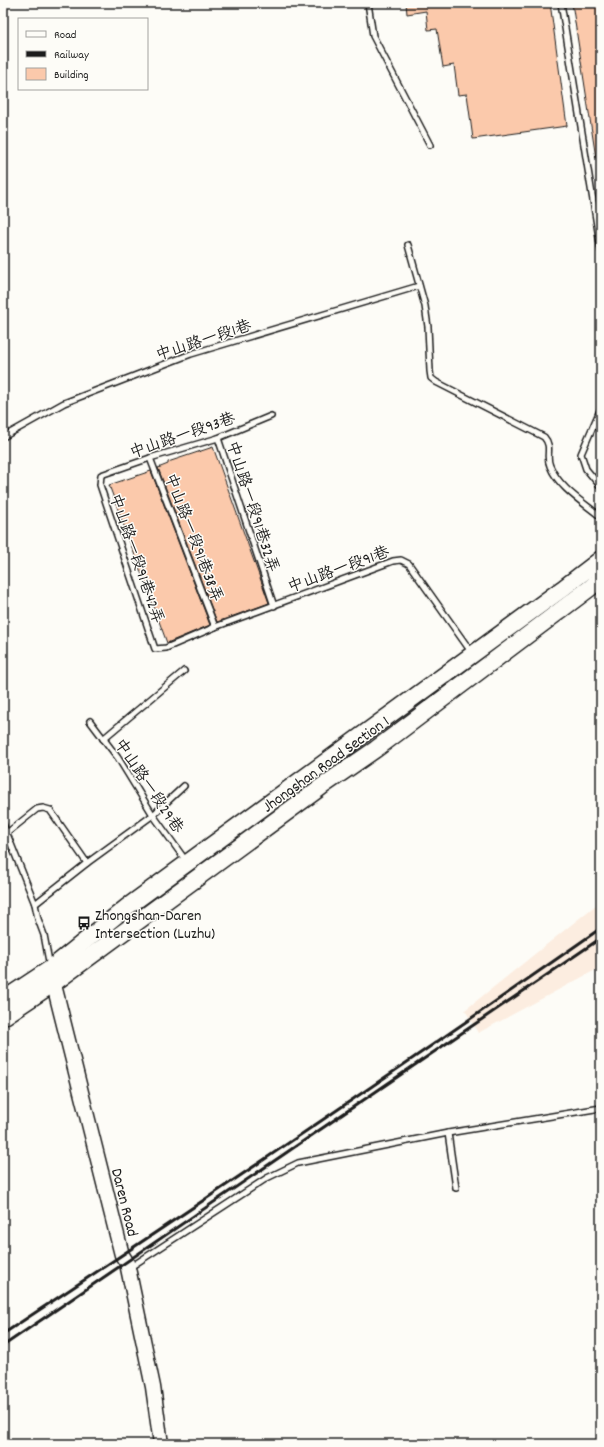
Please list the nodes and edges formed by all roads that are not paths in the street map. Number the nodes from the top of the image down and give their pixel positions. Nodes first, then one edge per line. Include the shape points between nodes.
1 (368, 3) edge
2 (561, 3) edge
3 (430, 145) dead end
4 (408, 245) dead end
5 (601, 250) edge
6 (419, 286) junction
7 (601, 408) edge
8 (271, 416) dead end
9 (3, 437) edge
10 (218, 438) junction
11 (150, 458) junction
12 (101, 475) joint
13 (601, 487) edge
14 (601, 517) edge
15 (601, 559) edge
16 (601, 578) edge
17 (274, 606) junction
18 (215, 627) junction
19 (155, 649) joint
20 (478, 661) junction
21 (184, 671) dead end
22 (90, 721) dead end
23 (103, 738) junction
24 (184, 786) dead end
25 (153, 815) junction
26 (3, 824) edge
27 (7, 833) junction
28 (87, 863) junction
29 (188, 864) junction
30 (35, 904) junction
31 (52, 976) junction
32 (3, 1000) edge
33 (3, 1017) edge
34 (601, 1108) edge
35 (448, 1133) junction
36 (456, 1188) dead end
37 (128, 1268) junction
38 (161, 1444) edge

1 - 3 lane via 373,36
2 - 5 lane
4 - 6 lane
6 - 9 lane, 中山路一段1巷 via 191,354 64,403
6 - 14 lane via 428,327 431,378 544,437 548,442 549,465 559,481
7 - 13 lane via 581,454 586,469
8 - 10 lane, 中山路一段93巷
10 - 11 lane, 中山路一段93巷
10 - 17 lane, 中山路一段91巷32弄
11 - 12 lane, 中山路一段93巷
11 - 18 lane, 中山路一段91巷38弄
12 - 19 lane, 中山路一段91巷42弄 via 100,485
15 - 20 main road, Jhongshan Road Section 1
16 - 20 main road, Jhongshan Road Section 1 via 590,588
17 - 18 lane, 中山路一段91巷
17 - 20 lane, 中山路一段91巷 via 393,560 401,560 408,564
18 - 19 lane, 中山路一段91巷 via 166,648
20 - 29 main road, Jhongshan Road Section 1
20 - 31 main road, Jhongshan Road Section 1 via 376,749
21 - 23 lane
22 - 23 lane, 中山路一段29巷
23 - 25 lane, 中山路一段29巷
24 - 25 lane
25 - 28 lane
25 - 29 lane, 中山路一段29巷
26 - 27 lane
27 - 28 lane via 36,809 50,810
27 - 30 lane
28 - 30 lane
29 - 31 main road, Jhongshan Road Section 1 via 127,908
30 - 31 lane
31 - 32 main road
31 - 33 main road
31 - 37 street, Daren Road via 122,1255
34 - 35 lane
35 - 36 lane
35 - 37 lane via 298,1163 267,1178
37 - 38 street, Daren Road via 153,1387

